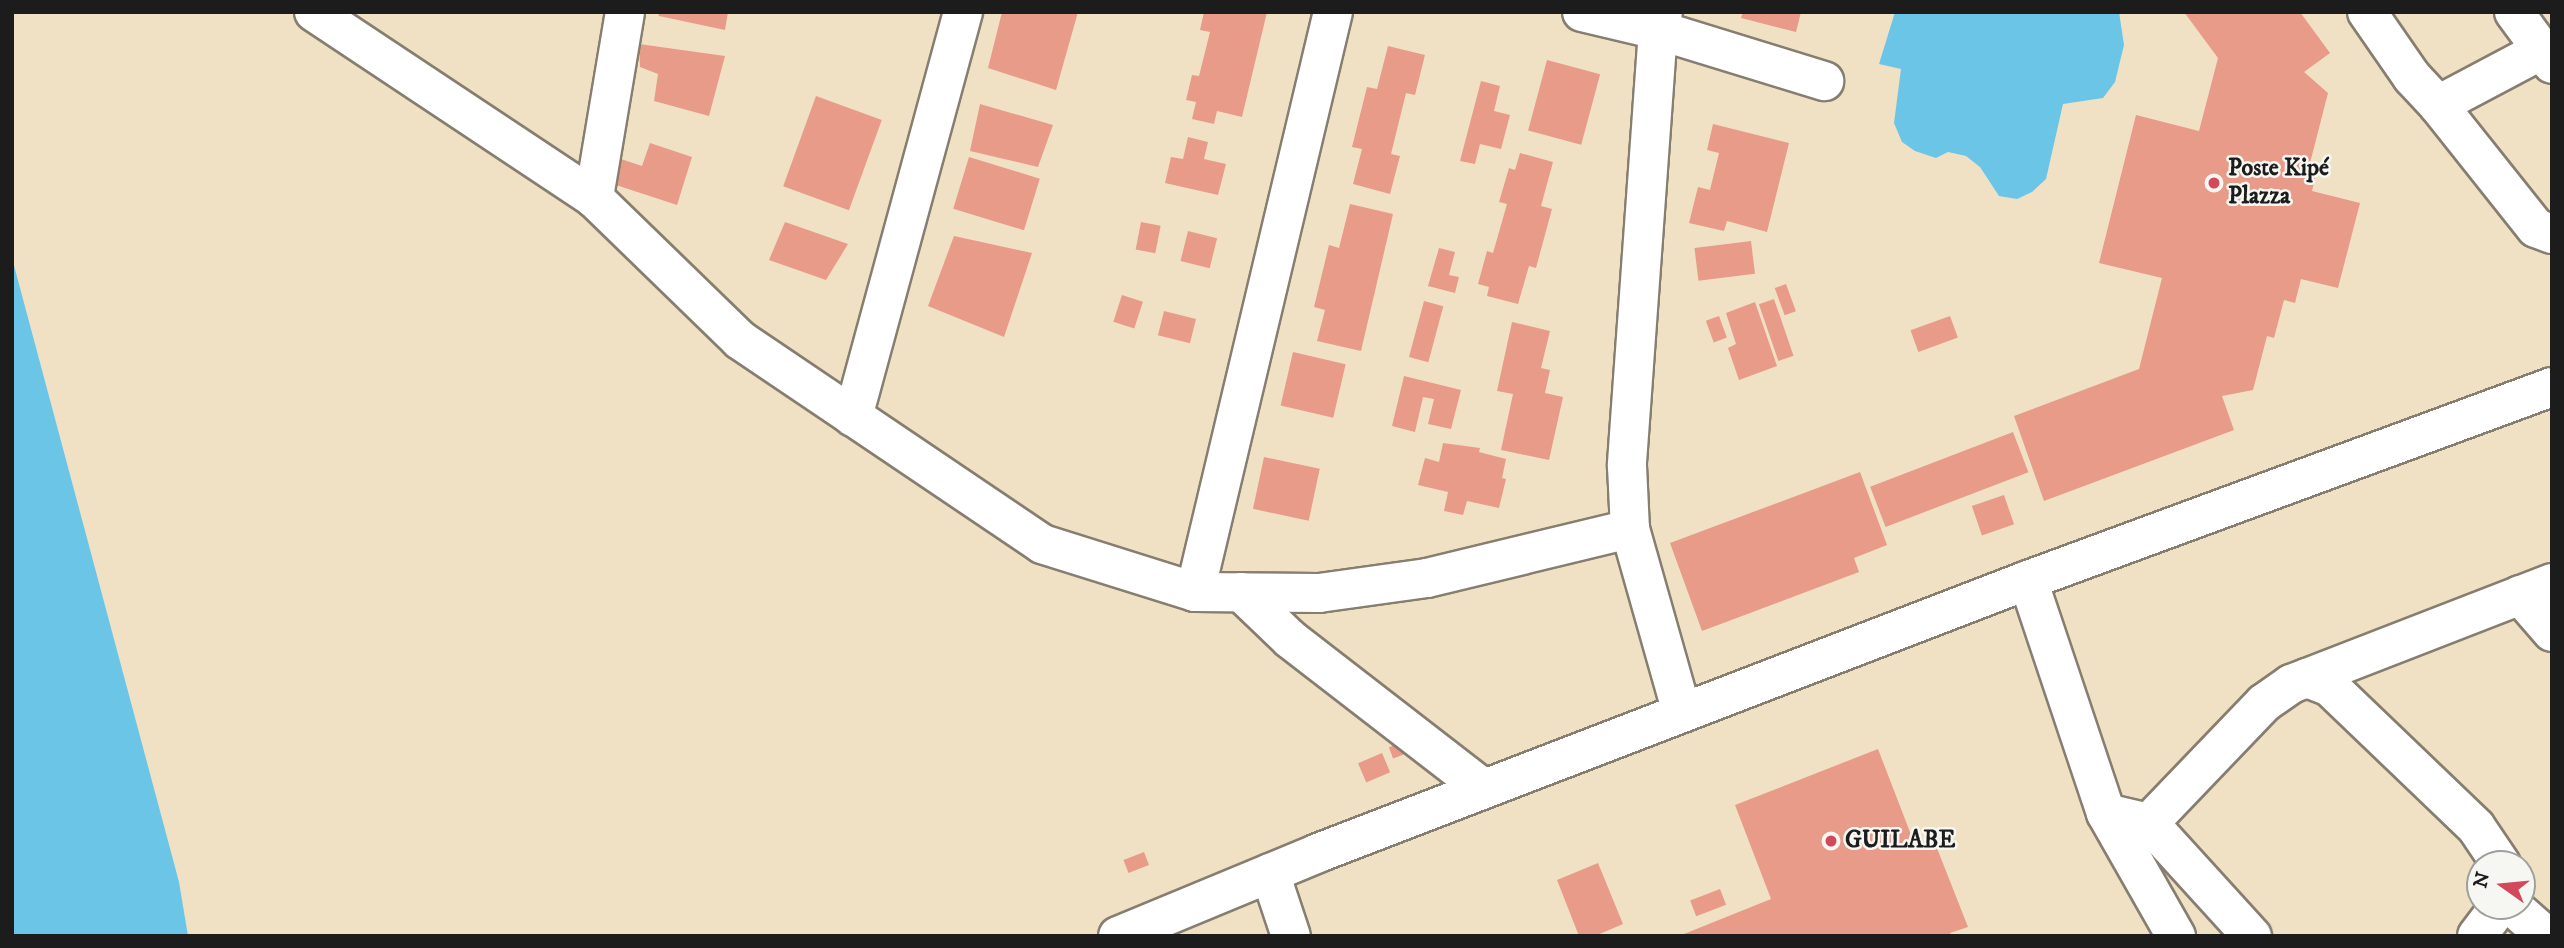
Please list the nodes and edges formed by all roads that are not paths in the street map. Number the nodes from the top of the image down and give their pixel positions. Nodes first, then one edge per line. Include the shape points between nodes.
1 (314, 12) edge
2 (625, 12) edge
3 (963, 12) edge
4 (1333, 12) edge
5 (1582, 12) edge
6 (2367, 12) edge
7 (2514, 12) edge
8 (1660, 21) edge
9 (2547, 57) edge
10 (1824, 81) dead end
11 (2438, 105) junction
12 (594, 198) junction
13 (2552, 234) edge
14 (2552, 387) edge
15 (853, 417) junction
16 (1630, 529) junction
17 (2028, 580) junction
18 (2536, 589) edge
19 (1195, 592) junction
20 (1241, 592) junction
21 (2552, 632) edge
22 (2308, 678) junction
23 (1682, 713) junction
24 (1484, 789) junction
25 (2106, 813) junction
26 (2149, 822) junction
27 (2492, 850) edge
28 (1270, 873) junction
29 (2489, 920) edge
30 (2528, 920) edge
31 (1118, 936) edge
32 (1291, 936) edge
33 (2176, 936) edge
34 (2252, 936) edge
35 (2477, 936) edge
36 (2546, 936) edge

1 - 12 street
2 - 12 street
3 - 15 street
4 - 19 street
5 - 8 street
6 - 11 street
7 - 9 street
8 - 10 street
8 - 16 street via 1627,466
9 - 11 street
11 - 13 street via 2536,228
12 - 15 street via 740,340
14 - 17 street
15 - 19 street via 1041,544
16 - 20 street via 1427,578 1319,593
16 - 23 street
17 - 23 street
17 - 25 street
18 - 21 street
18 - 22 street
19 - 20 street
20 - 24 street via 1290,639
22 - 26 street via 2264,703
22 - 27 street via 2330,687 2476,827
23 - 24 street
24 - 28 street
25 - 26 street
25 - 33 street
26 - 34 street
28 - 31 street
28 - 32 street
29 - 35 street
30 - 36 street

